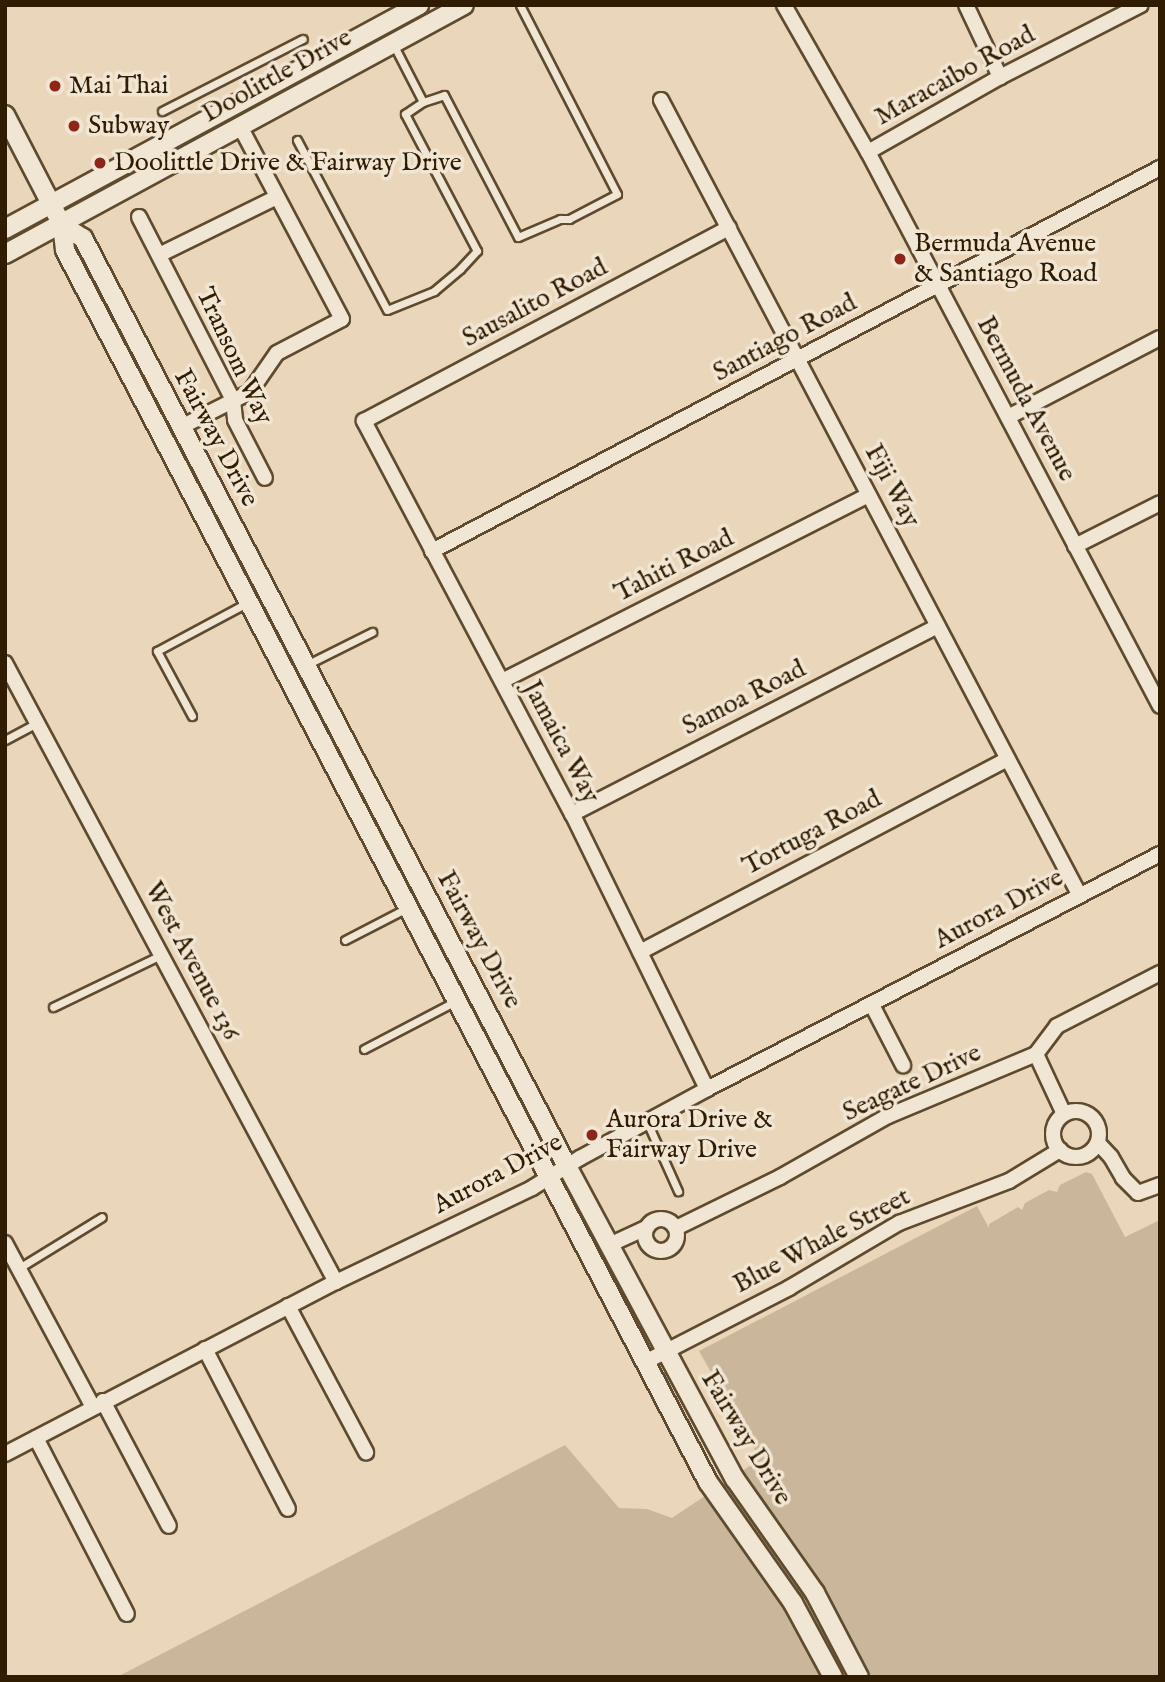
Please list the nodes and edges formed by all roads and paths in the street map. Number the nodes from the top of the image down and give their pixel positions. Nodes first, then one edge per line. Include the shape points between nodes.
1 (419, 5) edge
2 (464, 5) edge
3 (520, 5) edge
4 (784, 5) edge
5 (966, 5) edge
6 (1141, 5) edge
7 (303, 39) dead end
8 (392, 43) junction
9 (314, 60) junction
10 (1000, 77) junction
11 (319, 82) junction
12 (661, 100) dead end
13 (424, 102) junction
14 (162, 111) dead end
15 (5, 115) edge
16 (240, 126) junction
17 (297, 140) dead end
18 (869, 152) junction
19 (1160, 168) edge
20 (277, 197) junction
21 (53, 204) junction
22 (139, 217) dead end
23 (62, 225) junction
24 (729, 228) junction
25 (5, 229) edge
26 (5, 254) edge
27 (159, 256) junction
28 (938, 284) junction
29 (1160, 338) edge
30 (797, 359) junction
31 (233, 400) junction
32 (1008, 417) junction
33 (364, 421) joint
34 (181, 427) junction
35 (161, 437) junction
36 (265, 478) dead end
37 (869, 495) junction
38 (1160, 503) edge
39 (1076, 546) junction
40 (432, 551) junction
41 (248, 602) junction
42 (937, 626) junction
43 (372, 632) dead end
44 (5, 663) edge
45 (305, 665) junction
46 (502, 681) junction
47 (1155, 686) edge
48 (1160, 706) edge
49 (192, 716) dead end
50 (37, 723) junction
51 (5, 740) edge
52 (1007, 759) junction
53 (572, 814) junction
54 (403, 852) junction
55 (1160, 854) edge
56 (384, 861) junction
57 (1079, 894) junction
58 (408, 908) junction
59 (345, 940) dead end
60 (640, 951) junction
61 (161, 955) junction
62 (1160, 973) edge
63 (456, 1000) junction
64 (872, 1005) junction
65 (53, 1007) dead end
66 (364, 1049) dead end
67 (1036, 1054) junction
68 (903, 1065) dead end
69 (707, 1089) junction
70 (1064, 1114) junction
71 (647, 1122) junction
72 (1098, 1143) junction
73 (1060, 1150) junction
74 (568, 1168) junction
75 (549, 1177) junction
76 (1160, 1185) edge
77 (678, 1191) dead end
78 (102, 1217) dead end
79 (646, 1227) junction
80 (676, 1227) junction
81 (5, 1242) edge
82 (609, 1245) junction
83 (19, 1268) junction
84 (336, 1282) junction
85 (288, 1306) junction
86 (205, 1349) junction
87 (665, 1351) junction
88 (647, 1361) junction
89 (98, 1404) junction
90 (36, 1438) junction
91 (366, 1452) dead end
92 (5, 1454) edge
93 (288, 1509) dead end
94 (169, 1526) dead end
95 (127, 1614) dead end
96 (833, 1677) edge
97 (859, 1677) edge

1 - 9 street, Doolittle Drive
2 - 8 street, Doolittle Drive
3 - 13 lane via 617,194 569,219 518,237 444,95
4 - 18 street, Bermuda Avenue
5 - 10 street
6 - 10 street, Maracaibo Road
7 - 14 lane
8 - 11 street, Doolittle Drive
8 - 13 lane
9 - 11 lane
9 - 21 street, Doolittle Drive
10 - 18 street, Maracaibo Road
11 - 16 street, Doolittle Drive
12 - 24 street, Fiji Way
13 - 17 lane via 405,114 477,251 434,291 387,310
15 - 21 street, Fairway Drive
16 - 20 street
16 - 23 street, Doolittle Drive
18 - 28 street, Bermuda Avenue
19 - 28 street, Santiago Road
20 - 27 street
20 - 31 street via 342,319 277,353 250,392
21 - 23 street, Fairway Drive
21 - 25 street, Doolittle Drive
22 - 27 street, Transom Way
23 - 26 street, Doolittle Drive
23 - 34 street, Fairway Drive via 83,238
23 - 35 street, Fairway Drive via 65,250
24 - 30 street, Fiji Way
24 - 33 street, Sausalito Road
27 - 31 street, Transom Way
28 - 30 street, Santiago Road
28 - 32 street, Bermuda Avenue
29 - 32 street
30 - 37 street, Fiji Way
30 - 40 street, Santiago Road
31 - 34 street
31 - 36 street, Transom Way via 235,420
32 - 39 street, Bermuda Avenue
33 - 40 street, Jamaica Way
34 - 35 street
34 - 45 street, Fairway Drive
35 - 41 street, Fairway Drive
37 - 42 street, Fiji Way
37 - 46 street, Tahiti Road
38 - 39 street
39 - 47 street, Bermuda Avenue
40 - 46 street, Jamaica Way
41 - 49 lane via 157,651
41 - 56 street, Fairway Drive
42 - 52 street, Fiji Way
42 - 53 street, Samoa Road
43 - 45 lane
44 - 50 street, West Avenue 136
45 - 54 street, Fairway Drive
46 - 53 street, Jamaica Way
47 - 48 street, Bermuda Avenue
50 - 51 lane
50 - 61 street, West Avenue 136
52 - 57 street, Fiji Way
52 - 60 street, Tortuga Road
53 - 60 street, Jamaica Way
54 - 56 street
54 - 74 street, Fairway Drive
55 - 57 street, Aurora Drive
56 - 58 street, Fairway Drive
57 - 64 street, Aurora Drive
58 - 59 lane
58 - 63 street, Fairway Drive
60 - 69 street, Jamaica Way
61 - 65 lane
61 - 84 street, West Avenue 136
62 - 67 street via 1057,1026
63 - 66 lane
63 - 75 street, Fairway Drive
64 - 68 street
64 - 69 street, Aurora Drive
67 - 70 street
67 - 80 street, Seagate Drive via 888,1116 780,1177
69 - 71 street, Aurora Drive
70 - 72 street via 1077,1111 1091,1116 1099,1128
70 - 73 street via 1054,1128
71 - 74 street, Aurora Drive
71 - 77 lane
72 - 73 street via 1080,1157
72 - 76 street via 1138,1194
73 - 87 street, Blue Whale Street via 1009,1181 899,1223 789,1288
74 - 75 street, Aurora Drive
74 - 82 street, Fairway Drive
75 - 84 street, Aurora Drive
75 - 88 street, Fairway Drive
78 - 83 lane
79 - 80 street, Seagate Drive via 664,1218
79 - 80 street, Seagate Drive via 647,1243 660,1251 675,1244
79 - 82 street, Seagate Drive
81 - 83 street
82 - 87 street, Fairway Drive
83 - 89 street
84 - 85 street, Aurora Drive
85 - 86 street, Aurora Drive
85 - 91 street
86 - 89 street, Aurora Drive
86 - 93 street
87 - 88 street, Blue Whale Street
87 - 97 street, Fairway Drive via 735,1479 815,1593
88 - 96 street, Fairway Drive via 708,1482 793,1604
89 - 90 street, Aurora Drive
89 - 94 street
90 - 92 street, Aurora Drive
90 - 95 street

